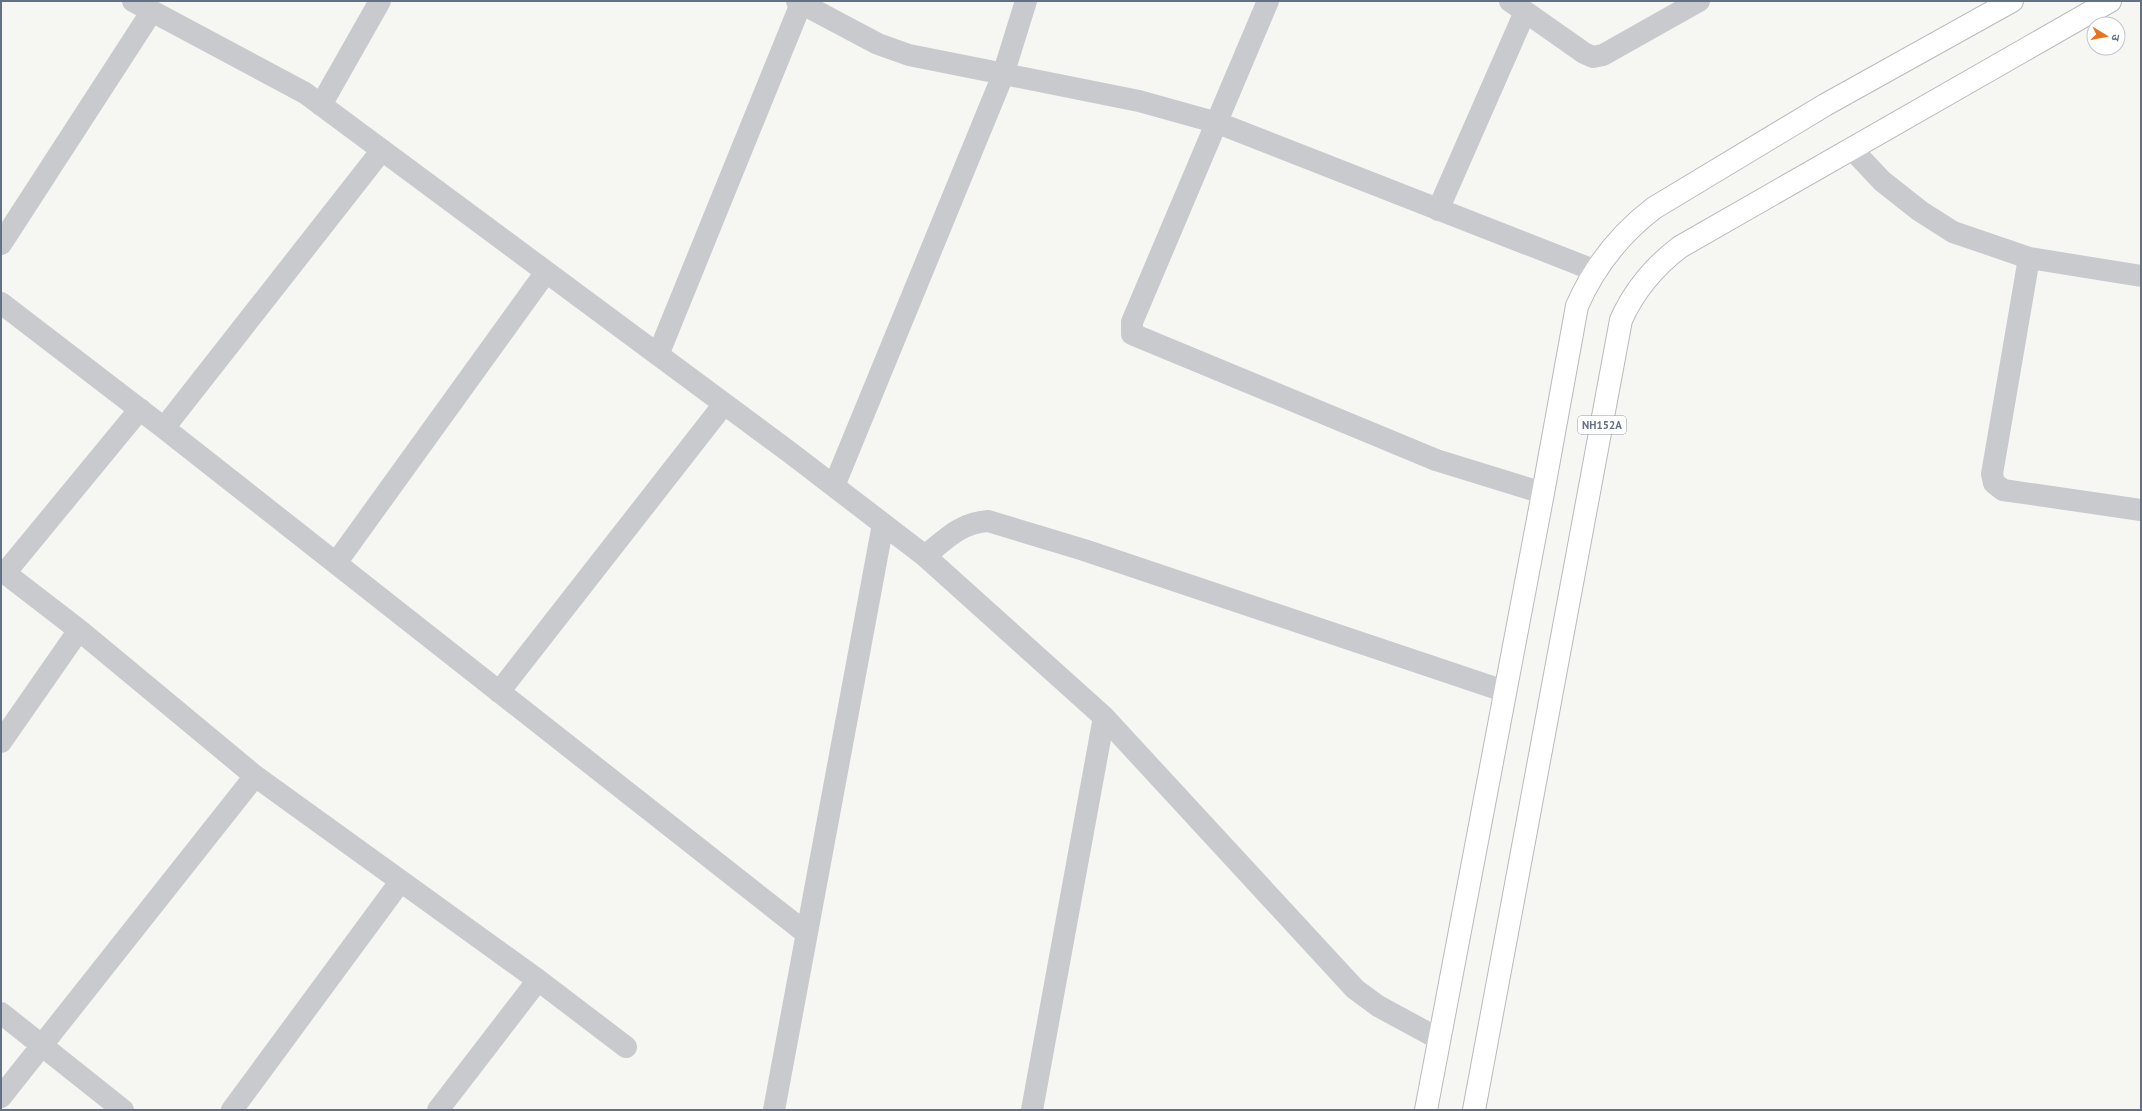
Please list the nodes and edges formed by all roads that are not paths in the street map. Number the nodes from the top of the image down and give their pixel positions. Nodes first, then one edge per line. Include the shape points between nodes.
1 (133, 1) edge
2 (380, 1) edge
3 (1026, 1) edge
4 (1268, 1) edge
5 (1699, 1) edge
6 (2012, 1) edge
7 (2110, 1) edge
8 (800, 2) edge
9 (1518, 6) edge
10 (152, 11) junction
11 (1003, 75) junction
12 (321, 105) junction
13 (1218, 123) junction
14 (1851, 148) junction
15 (382, 150) junction
16 (1438, 210) junction
17 (1, 244) edge
18 (2028, 258) junction
19 (1596, 271) junction
20 (546, 272) junction
21 (2137, 272) edge
22 (1, 303) edge
23 (658, 355) junction
24 (724, 404) junction
25 (140, 409) junction
26 (164, 428) junction
27 (834, 486) junction
28 (1543, 494) junction
29 (2141, 510) edge
30 (883, 524) junction
31 (925, 556) junction
32 (336, 563) junction
33 (3, 572) edge
34 (79, 630) junction
35 (1504, 691) junction
36 (499, 692) junction
37 (1104, 717) junction
38 (1, 742) edge
39 (255, 776) junction
40 (400, 882) junction
41 (806, 933) junction
42 (538, 980) junction
43 (1, 1013) edge
44 (1439, 1039) junction
45 (42, 1047) junction
46 (626, 1047) dead end
47 (1, 1097) edge
48 (770, 1107) edge
49 (123, 1110) edge
50 (232, 1110) edge
51 (438, 1110) edge
52 (1032, 1110) edge
53 (1426, 1110) edge
54 (1474, 1110) edge

1 - 10 street
2 - 12 street
3 - 11 street
4 - 13 street
5 - 9 street via 1594,57
6 - 19 highway via 1825,105 1654,208 1636,221 1616,242
7 - 14 highway, NH152A
8 - 11 street via 878,44 909,55
8 - 23 street
9 - 16 street
10 - 12 street via 305,93
10 - 17 street
11 - 13 street via 1139,101
11 - 27 street
12 - 15 street
13 - 16 street
13 - 28 street via 1132,322 1132,334 1436,460
14 - 18 street via 1882,182 1920,212 1953,232
14 - 54 highway, NH152A via 1680,247 1651,272 1621,320
15 - 20 street
15 - 26 street
16 - 19 street
18 - 21 street
18 - 29 street via 1992,474 1994,483 2003,490
19 - 28 highway via 1577,306
20 - 23 street
20 - 32 street
22 - 25 street
23 - 24 street
24 - 27 street
24 - 36 street
25 - 26 street
25 - 33 street
26 - 32 street
27 - 30 street
28 - 35 highway
30 - 31 street
30 - 41 street
31 - 35 street via 964,525 988,521 1084,550
31 - 37 street
32 - 36 street
33 - 34 street
34 - 38 street
34 - 39 street
35 - 44 highway
36 - 41 street
37 - 44 street via 1355,989 1378,1006
37 - 52 street
39 - 40 street
39 - 45 street
40 - 42 street
40 - 50 street
41 - 48 street
42 - 46 street
42 - 51 street
43 - 45 street
44 - 53 highway
45 - 47 street
45 - 49 street

